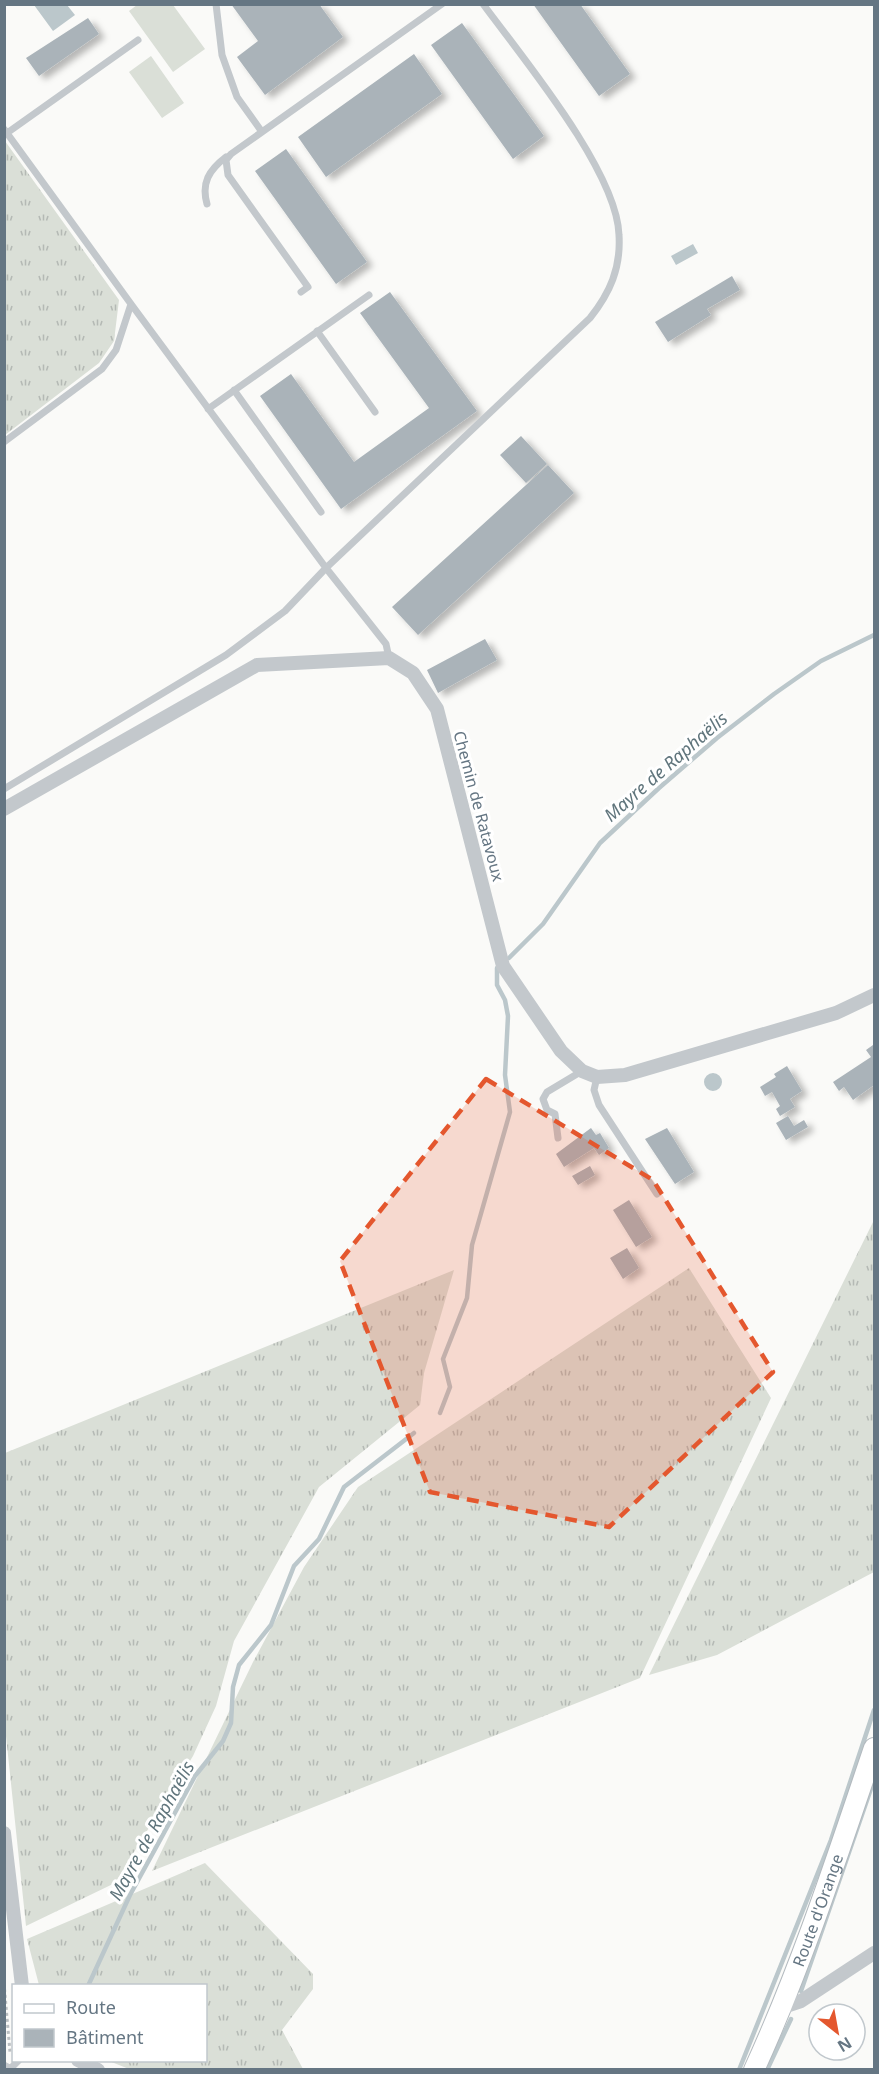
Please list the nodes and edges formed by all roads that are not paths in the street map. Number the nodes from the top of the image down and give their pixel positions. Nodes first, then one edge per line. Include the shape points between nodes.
1 (216, 4) edge
2 (442, 4) edge
3 (483, 4) edge
4 (138, 40) dead end
5 (6, 131) edge
6 (262, 132) junction
7 (231, 154) junction
8 (207, 204) dead end
9 (301, 292) dead end
10 (369, 295) dead end
11 (131, 304) junction
12 (317, 331) junction
13 (234, 390) junction
14 (208, 409) junction
15 (375, 412) dead end
16 (4, 441) edge
17 (321, 512) dead end
18 (326, 568) junction
19 (389, 658) junction
20 (4, 789) edge
21 (4, 809) edge
22 (874, 996) edge
23 (582, 1071) junction
24 (597, 1077) junction
25 (558, 1138) dead end
26 (657, 1194) dead end
27 (874, 1748) edge
28 (4, 1833) edge
29 (874, 1953) edge
30 (22, 1984) edge
31 (783, 2007) junction
32 (80, 2062) edge
33 (98, 2070) edge
34 (754, 2070) edge

1 - 6 lane via 222,55 237,97
2 - 6 lane
3 - 18 lane via 569,123 601,177 620,233 617,264 608,294 590,318
4 - 5 lane
5 - 11 lane
6 - 7 lane
7 - 8 lane via 209,172 204,193
7 - 9 lane via 226,160 228,175 308,287
10 - 12 lane
11 - 14 lane
11 - 16 lane via 116,350 102,369
12 - 13 lane
12 - 15 lane
13 - 14 lane
13 - 17 lane
14 - 18 lane
18 - 19 lane via 386,644
18 - 20 lane via 285,611 226,655
19 - 21 street via 257,665
19 - 23 street, Chemin de Ratavoux via 413,673 437,709 503,966 561,1051
22 - 24 street, Chemin de Ratavoux via 836,1013 625,1076
23 - 24 street, Chemin de Ratavoux
23 - 25 lane via 543,1098 547,1110 555,1114
24 - 26 lane via 594,1090 599,1105
27 - 31 main road, Route d'Orange
28 - 30 street
29 - 31 street via 801,2001
31 - 34 main road, Route d'Orange
32 - 33 street

